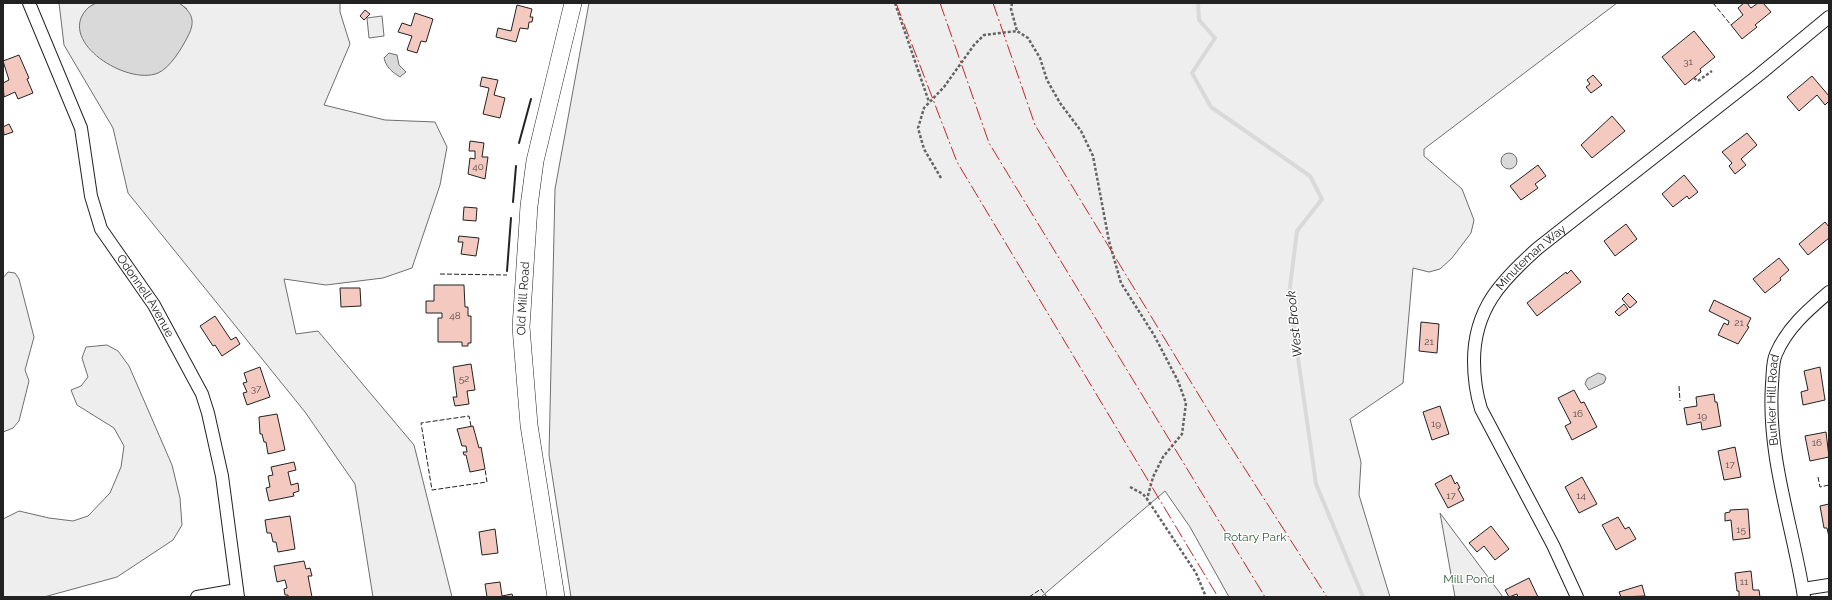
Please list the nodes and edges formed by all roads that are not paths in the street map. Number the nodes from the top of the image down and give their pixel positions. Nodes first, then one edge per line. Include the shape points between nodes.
1 (29, 3) edge
2 (573, 3) edge
3 (1829, 18) edge
4 (1829, 292) edge
5 (1829, 585) edge
6 (237, 593) edge
7 (1803, 593) edge
8 (197, 597) edge
9 (556, 597) edge
10 (1576, 597) edge

1 - 6 street, Odonnell Avenue via 81,128 91,196 101,229 154,305 202,394 222,476
2 - 9 main road, Old Mill Road via 535,161 529,206 521,327 530,428
3 - 10 street, Minuteman Way via 1538,248 1504,280 1483,312 1478,324 1474,353 1476,395 1481,410 1560,559
4 - 7 street, Bunker Hill Road via 1790,330 1781,343 1773,366 1772,433
5 - 7 street
6 - 8 street

